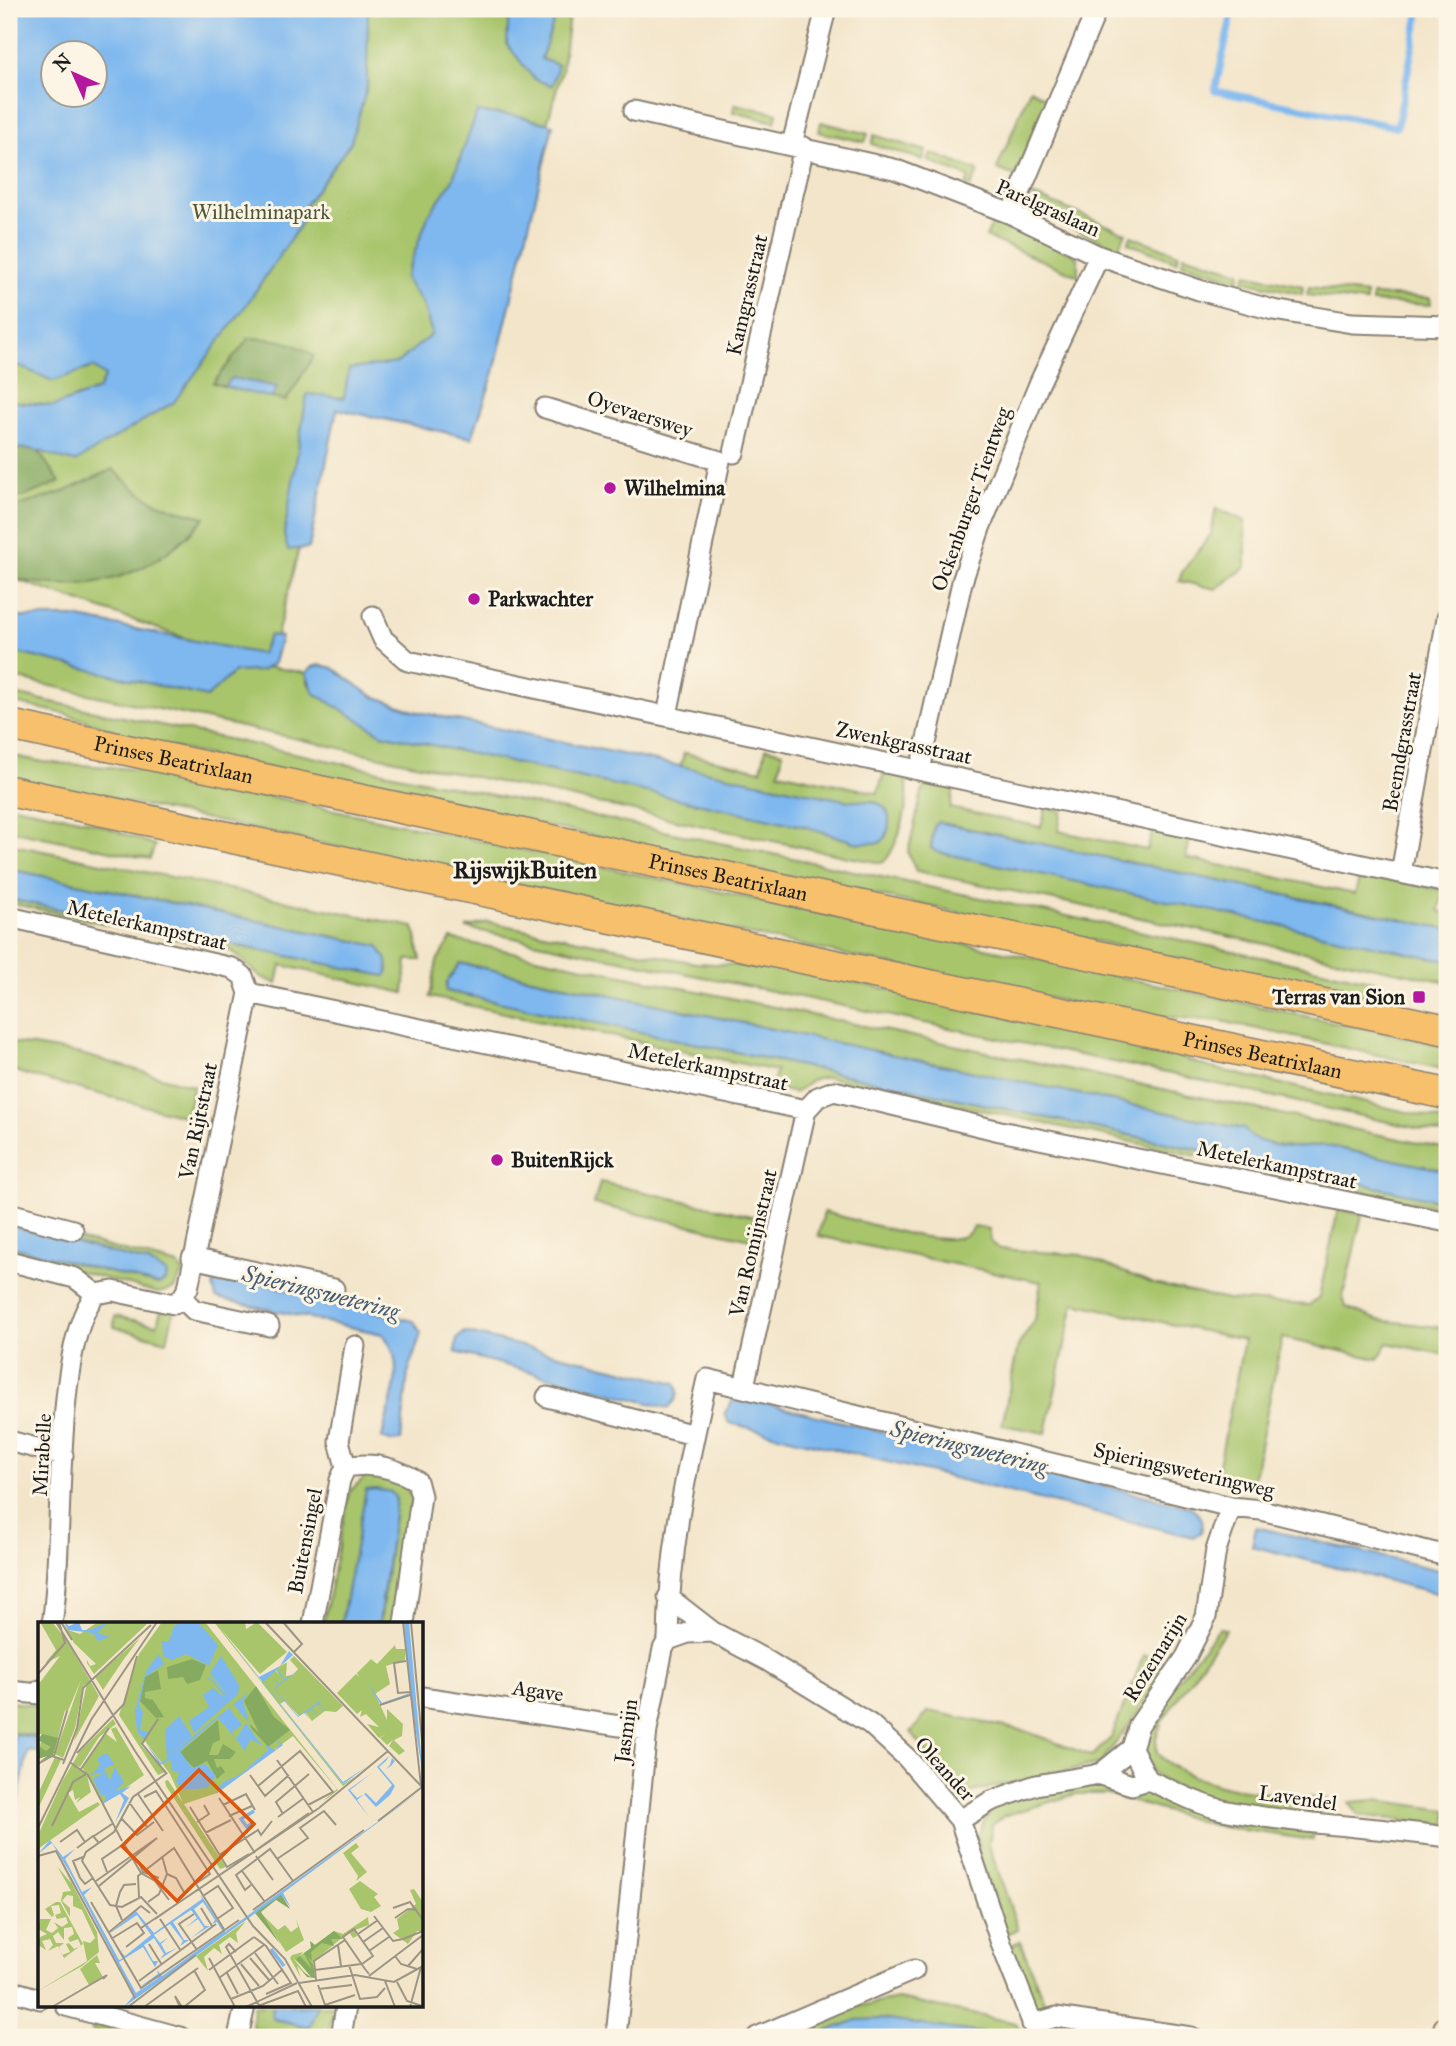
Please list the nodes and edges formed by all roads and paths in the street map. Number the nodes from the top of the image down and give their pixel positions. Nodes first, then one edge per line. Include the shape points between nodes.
1 (826, 9) edge
2 (1097, 9) edge
3 (634, 111) dead end
4 (798, 146) junction
5 (1011, 214) junction
6 (1099, 256) junction
7 (1447, 326) edge
8 (545, 408) dead end
9 (727, 457) junction
10 (373, 616) dead end
11 (1447, 618) edge
12 (667, 715) junction
13 (9, 725) edge
14 (920, 770) junction
15 (9, 792) edge
16 (1401, 873) junction
17 (1447, 883) edge
18 (9, 918) edge
19 (249, 993) junction
20 (1447, 1030) edge
21 (1447, 1094) edge
22 (806, 1110) junction
23 (9, 1213) edge
24 (1447, 1222) edge
25 (73, 1230) dead end
26 (192, 1258) junction
27 (9, 1261) edge
28 (334, 1289) dead end
29 (96, 1294) junction
30 (182, 1298) junction
31 (269, 1326) dead end
32 (355, 1346) dead end
33 (707, 1379) joint
34 (744, 1386) junction
35 (547, 1397) dead end
36 (694, 1435) junction
37 (9, 1441) edge
38 (63, 1455) junction
39 (346, 1467) junction
40 (1231, 1507) junction
41 (1447, 1556) edge
42 (668, 1597) junction
43 (52, 1622) edge
44 (313, 1622) edge
45 (404, 1622) edge
46 (713, 1632) junction
47 (668, 1640) junction
48 (9, 1691) edge
49 (38, 1692) edge
50 (424, 1697) edge
51 (648, 1730) junction
52 (1132, 1748) junction
53 (1097, 1774) junction
54 (1148, 1780) junction
55 (960, 1820) junction
56 (1447, 1837) edge
57 (914, 1970) dead end
58 (9, 1990) edge
59 (38, 1998) edge
60 (73, 2008) edge
61 (245, 2008) edge
62 (346, 2008) edge
63 (1447, 2029) edge
64 (1035, 2031) edge
65 (180, 2037) edge
66 (238, 2037) edge
67 (341, 2037) edge
68 (616, 2037) edge
69 (757, 2037) edge
70 (1191, 2037) edge
71 (1446, 2037) edge

1 - 4 street, Kamgrasstraat
2 - 5 street
3 - 4 street, Parelgraslaan
4 - 5 street, Parelgraslaan via 894,169
4 - 9 street, Kamgrasstraat
5 - 6 street, Parelgraslaan
6 - 7 street, Parelgraslaan via 1273,310 1352,323
6 - 14 street, Ockenburger Tientweg via 1039,384 962,582
8 - 9 street, Oyevaerswey
9 - 12 street, Kamgrasstraat
10 - 12 street, Zwenkgrasstraat via 383,639 408,662
11 - 16 street, Beemdgrasstraat
12 - 14 street, Zwenkgrasstraat
13 - 20 main road, Prinses Beatrixlaan
14 - 16 street, Zwenkgrasstraat
15 - 21 main road, Prinses Beatrixlaan
16 - 17 street, Zwenkgrasstraat
18 - 19 street, Metelerkampstraat via 232,968 243,976
19 - 22 street, Metelerkampstraat
19 - 26 street, Van Rijtstraat
22 - 24 street, Metelerkampstraat via 818,1097 834,1091 1000,1131
22 - 34 street, Van Romijnstraat
23 - 25 street
26 - 28 street
26 - 30 street
27 - 29 street via 75,1278
29 - 30 street via 113,1291 174,1304
29 - 38 street, Mirabelle via 80,1322 70,1372
30 - 31 street via 194,1310
32 - 39 street, Buitensingel via 339,1441
33 - 34 street, Spieringsweteringweg
33 - 36 street, Jasmijn
34 - 40 street, Spieringsweteringweg
35 - 36 street
36 - 42 street, Jasmijn via 681,1491
37 - 38 street
38 - 43 street, Mirabelle
39 - 44 street, Buitensingel
39 - 45 street, Buitensingel via 373,1466 402,1472 417,1481 421,1496
40 - 41 street, Spieringsweteringweg via 1261,1510
40 - 52 street, Rozemarijn via 1216,1550 1206,1617 1186,1657 1139,1726
42 - 46 street, Oleander
42 - 47 street, Jasmijn
46 - 47 street
46 - 55 street, Oleander via 870,1724 907,1758
47 - 51 street, Jasmijn
48 - 49 street
50 - 51 street, Agave
51 - 68 street, Jasmijn
52 - 53 street, Lavendel
52 - 54 street
53 - 54 street, Lavendel via 1132,1785
53 - 55 street, Lavendel via 1036,1784 991,1801
54 - 56 street, Lavendel via 1220,1810
55 - 64 street, Oleander
57 - 69 street
58 - 59 street
60 - 65 street
61 - 66 street
62 - 67 street
63 - 71 street
64 - 70 street, Oleander via 1056,2017

